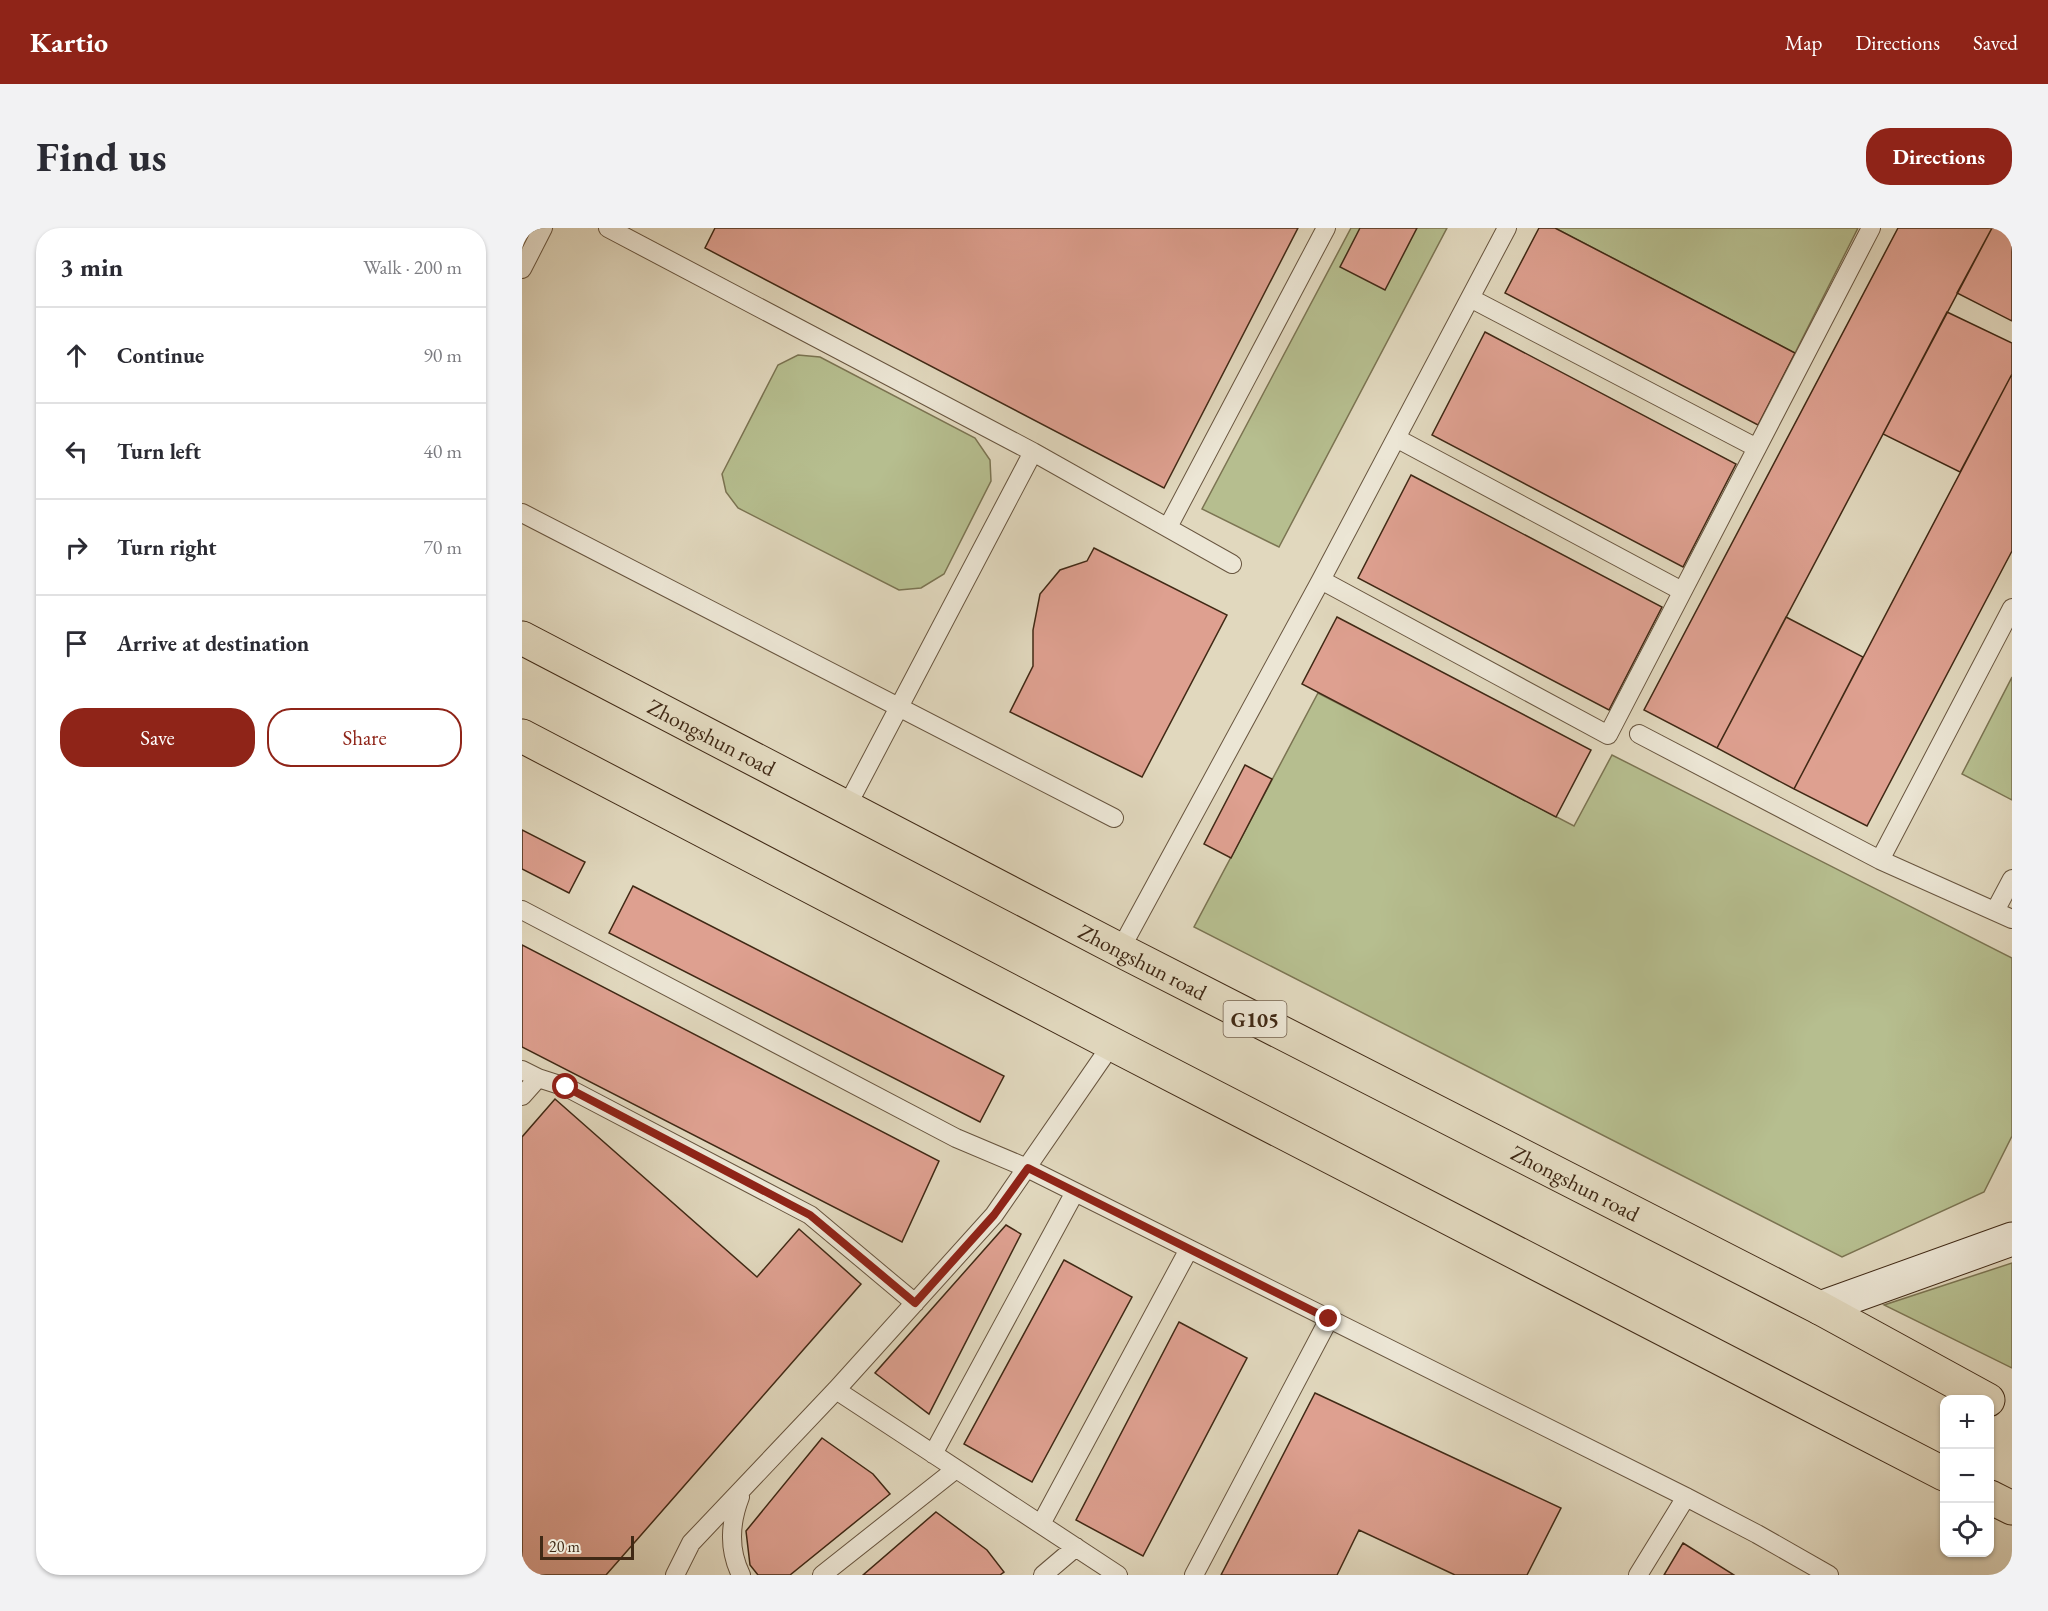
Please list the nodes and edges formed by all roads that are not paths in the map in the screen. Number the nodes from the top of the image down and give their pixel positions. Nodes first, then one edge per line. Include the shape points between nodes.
1 (543, 228) edge
2 (608, 228) edge
3 (1326, 228) edge
4 (1507, 228) edge
5 (1871, 228) edge
6 (522, 269) edge
7 (1470, 298) junction
8 (1396, 438) junction
9 (1757, 448) junction
10 (1033, 452) junction
11 (522, 513) edge
12 (1168, 527) junction
13 (1233, 564) dead end
14 (1321, 580) junction
15 (1682, 591) junction
16 (2012, 608) edge
17 (522, 638) edge
18 (897, 706) junction
19 (1640, 734) dead end
20 (522, 735) edge
21 (847, 806) junction
22 (1114, 818) dead end
23 (1880, 860) junction
24 (2012, 879) edge
25 (522, 910) edge
26 (2004, 915) edge
27 (1120, 950) junction
28 (1112, 1044) junction
29 (530, 1074) edge
30 (522, 1096) edge
31 (1028, 1168) junction
32 (1075, 1192) junction
33 (2012, 1239) edge
34 (1188, 1249) junction
35 (915, 1303) junction
36 (1820, 1308) junction
37 (1329, 1319) junction
38 (836, 1390) junction
39 (1980, 1395) edge
40 (1994, 1403) edge
41 (2012, 1413) edge
42 (933, 1454) junction
43 (956, 1469) junction
44 (1940, 1472) edge
45 (741, 1492) junction
46 (1686, 1497) junction
47 (1994, 1499) edge
48 (2012, 1508) edge
49 (1041, 1524) junction
50 (1076, 1548) junction
51 (675, 1575) edge
52 (741, 1575) edge
53 (822, 1575) edge
54 (1043, 1575) edge
55 (1118, 1575) edge
56 (1194, 1575) edge
57 (1638, 1575) edge
58 (1828, 1575) edge

1 - 6 lane
2 - 10 lane
3 - 12 lane
4 - 7 lane
5 - 9 lane
7 - 8 lane
7 - 9 lane
8 - 14 lane
8 - 15 lane
9 - 15 lane
10 - 12 lane
10 - 18 lane
11 - 18 lane
12 - 13 lane
14 - 15 lane via 1608,735
14 - 27 lane
16 - 23 lane
17 - 21 highway, Zhongshun road / G105
18 - 21 lane
18 - 22 lane
19 - 23 lane
20 - 28 highway
21 - 27 highway, Zhongshun road / G105
23 - 26 lane
24 - 26 lane
25 - 31 lane via 956,1138
27 - 36 highway, Zhongshun road / G105
28 - 31 lane
28 - 44 highway
29 - 30 lane
29 - 35 lane via 566,1087 810,1215
31 - 32 lane
31 - 35 lane via 994,1215
32 - 34 lane
32 - 42 lane
33 - 36 street
34 - 37 lane
34 - 49 lane
35 - 38 lane
36 - 39 highway, Zhongshun road / G105
37 - 46 lane
37 - 56 lane
38 - 42 lane
38 - 45 lane
40 - 41 highway, Zhongshun road / G105
42 - 43 lane
43 - 49 lane
43 - 53 lane
45 - 51 lane via 691,1543
45 - 52 lane via 730,1534
46 - 57 lane
46 - 58 lane
47 - 48 highway
49 - 50 lane
50 - 54 lane
50 - 55 lane

